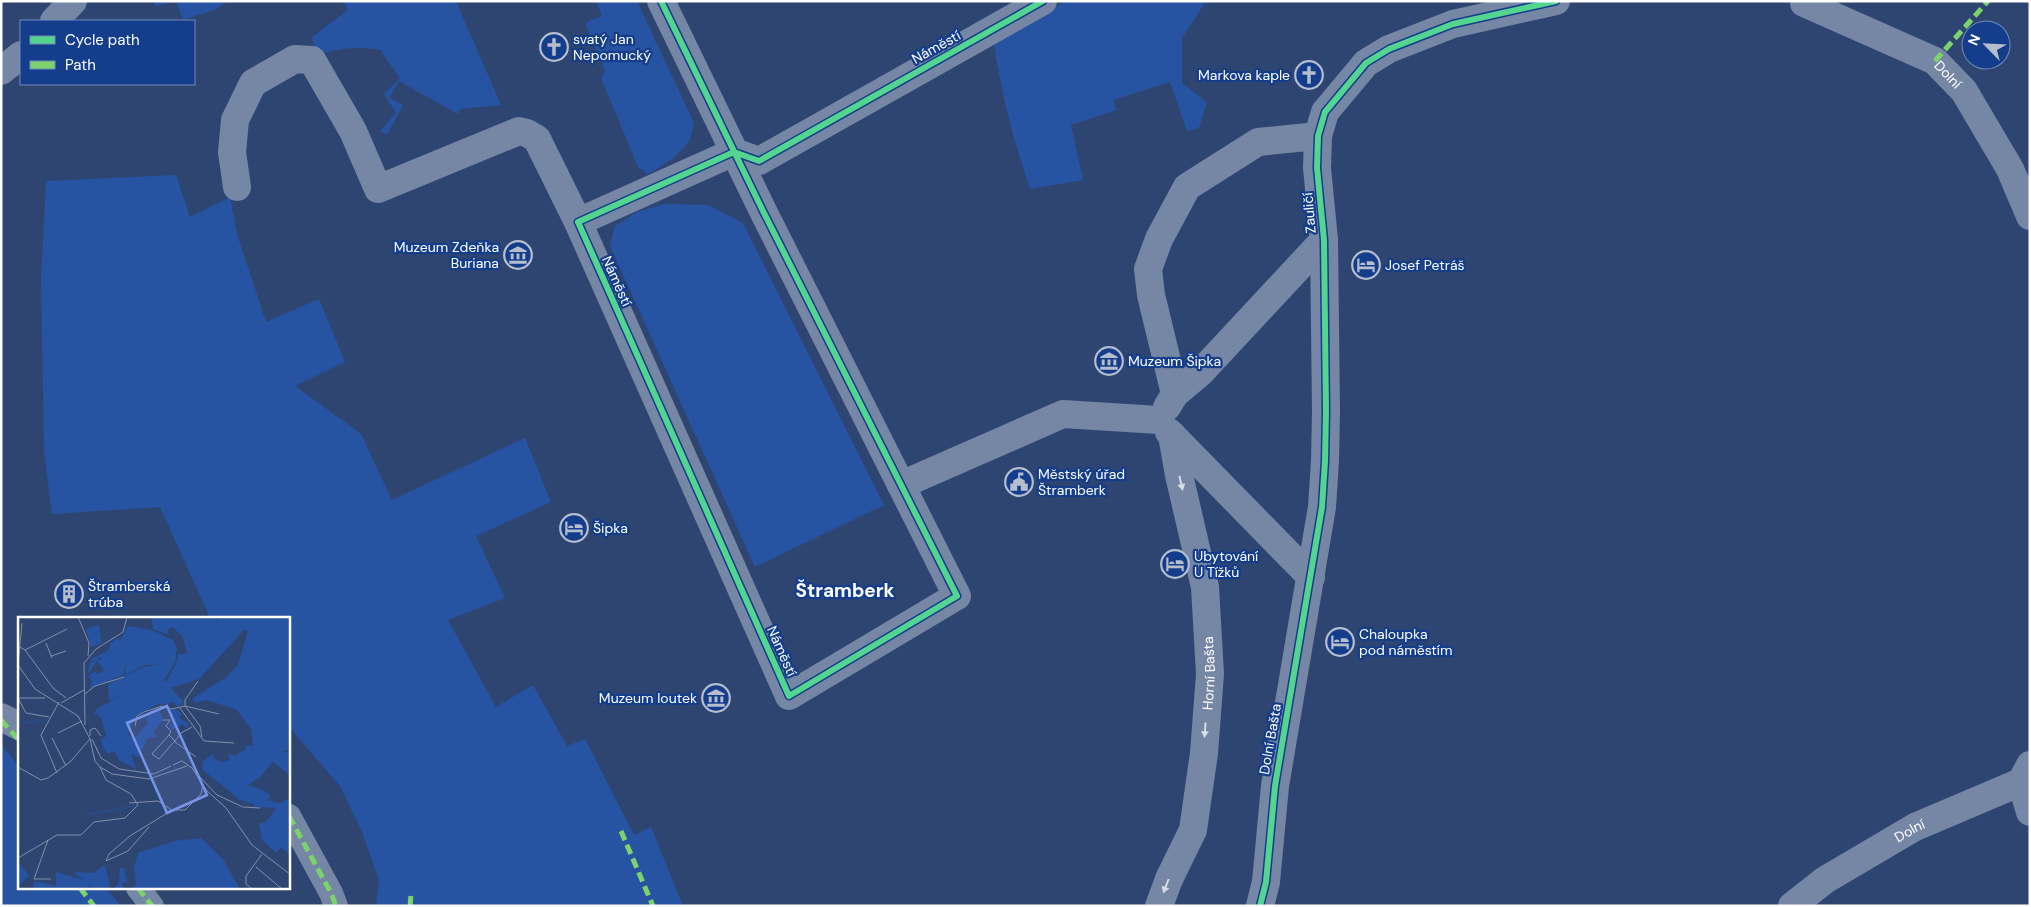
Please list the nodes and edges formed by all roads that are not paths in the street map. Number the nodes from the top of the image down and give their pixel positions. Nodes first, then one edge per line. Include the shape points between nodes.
1 (73, 1) edge
2 (661, 1) edge
3 (1043, 1) edge
4 (1556, 1) edge
5 (1804, 1) edge
6 (55, 20) edge
7 (20, 56) edge
8 (1, 71) edge
9 (1318, 136) junction
10 (734, 152) junction
11 (238, 187) dead end
12 (2030, 216) edge
13 (578, 222) junction
14 (1324, 240) junction
15 (1176, 394) junction
16 (1165, 428) junction
17 (901, 484) junction
18 (1311, 577) junction
19 (1, 719) edge
20 (18, 726) edge
21 (18, 739) edge
22 (2025, 774) edge
23 (2030, 812) edge
24 (290, 818) edge
25 (140, 890) edge
26 (152, 906) edge
27 (336, 906) edge
28 (1159, 906) edge
29 (1260, 906) edge
30 (1792, 906) edge

1 - 6 street
2 - 10 street, Náměstí
3 - 10 street, Náměstí via 759,161
4 - 9 street, Zauličí via 1453,24 1389,49 1366,63 1349,82 1326,112
5 - 12 street, Dolní via 1935,61 1964,91 2010,169
7 - 8 street
9 - 14 street, Zauličí via 1317,168
9 - 15 street via 1258,142 1187,187 1159,239 1148,268 1151,295
10 - 13 street
10 - 17 street, Náměstí
11 - 13 street via 232,152 235,120 253,83 295,59 312,60 353,131 378,189 519,130 537,139
13 - 17 street, Náměstí via 789,696 957,596
14 - 15 street, Zauličí via 1201,372
14 - 18 street, Zauličí via 1325,461 1322,508
15 - 16 street, Zauličí
16 - 17 street via 1063,414
16 - 18 street
16 -> 28 street, Horní Bašta via 1204,587 1210,674 1204,753 1193,830
18 - 29 street, Dolní Bašta via 1275,786 1266,882
19 - 20 street
19 - 21 street
22 - 23 street
22 - 30 street, Dolní via 1915,827 1825,880
24 - 27 street
25 - 26 street

